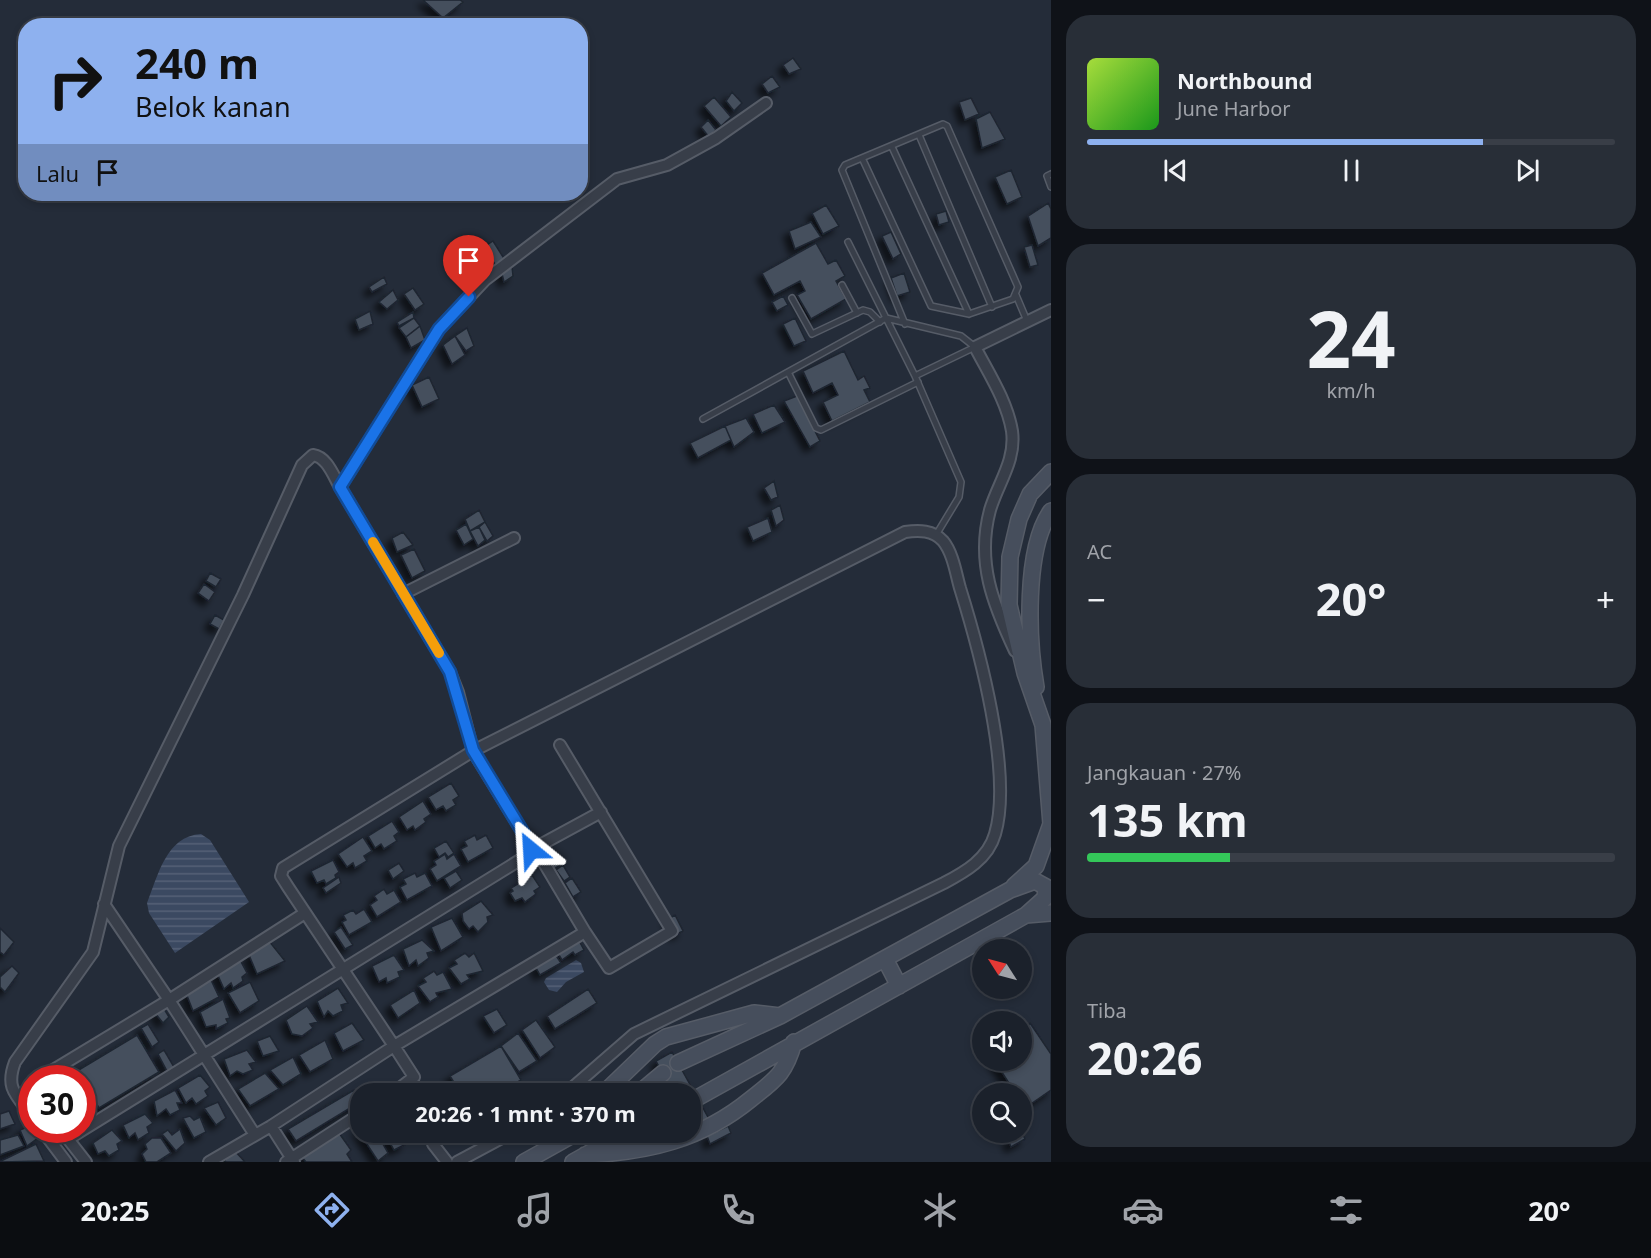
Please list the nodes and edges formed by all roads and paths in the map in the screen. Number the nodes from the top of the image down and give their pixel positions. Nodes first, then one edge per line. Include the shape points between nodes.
1 (766, 103) dead end
2 (919, 135) junction
3 (892, 147) junction
4 (863, 159) junction
5 (1051, 174) edge
6 (1051, 187) edge
7 (587, 201) edge
8 (588, 201) edge
9 (848, 242) dead end
10 (842, 285) dead end
11 (1016, 295) junction
12 (792, 298) dead end
13 (992, 307) junction
14 (1051, 310) edge
15 (857, 313) junction
16 (969, 314) junction
17 (886, 318) junction
18 (880, 322) junction
19 (1028, 322) junction
20 (905, 324) junction
21 (975, 347) junction
22 (788, 372) junction
23 (915, 376) junction
24 (918, 382) junction
25 (703, 418) dead end
26 (1051, 472) edge
27 (340, 487) junction
28 (1051, 511) edge
29 (936, 535) junction
30 (514, 538) dead end
31 (403, 594) junction
32 (1025, 673) junction
33 (1043, 725) junction
34 (560, 745) dead end
35 (473, 750) junction
36 (602, 812) junction
37 (1051, 825) edge
38 (531, 850) junction
39 (1010, 890) junction
40 (104, 904) junction
41 (305, 913) junction
42 (1051, 913) edge
43 (1026, 915) junction
44 (585, 932) junction
45 (885, 959) junction
46 (343, 969) junction
47 (898, 986) junction
48 (169, 1000) junction
49 (780, 1016) junction
50 (794, 1042) junction
51 (394, 1046) junction
52 (206, 1056) junction
53 (678, 1063) dead end
54 (62, 1065) edge
55 (663, 1073) dead end
56 (406, 1083) edge
57 (578, 1083) edge
58 (614, 1083) edge
59 (651, 1083) edge
60 (701, 1096) edge
61 (18, 1097) edge
62 (350, 1121) edge
63 (96, 1122) edge
64 (271, 1126) junction
65 (255, 1135) junction
66 (52, 1143) edge
67 (71, 1143) edge
68 (492, 1143) edge
69 (557, 1143) edge
70 (607, 1143) edge
71 (433, 1144) dead end
72 (579, 1159) edge
73 (291, 1161) edge
74 (66, 1162) edge
75 (86, 1162) edge
76 (209, 1162) edge
77 (447, 1162) edge
78 (457, 1162) edge
79 (524, 1162) edge

1 - 8 street via 716,138 667,165 616,179
2 - 3 lane
2 - 11 lane via 946,126 1018,287
2 - 13 lane
3 - 4 lane
3 - 16 lane
4 - 16 lane via 931,306
4 - 20 lane via 845,165 842,170
5 - 6 lane via 1047,176
7 - 27 street via 485,280 439,329
9 - 17 lane
10 - 15 lane
11 - 13 lane
11 - 19 lane
12 - 15 lane via 812,334
13 - 16 lane
14 - 19 street
15 - 18 lane via 868,311
17 - 18 lane
17 - 20 lane
17 - 23 lane
18 - 22 lane
19 - 21 street
20 - 21 lane via 960,336
21 - 23 lane
21 - 32 street via 1005,406 1012,432 1011,459 991,508 983,551 992,602
22 - 24 lane via 819,430
22 - 25 lane
23 - 24 lane
24 - 29 lane via 961,482 959,497
26 - 32 main road via 1030,494 1010,557 1009,604
27 - 31 street
27 - 40 street via 318,456 312,455 302,465 234,615 119,846
28 - 33 main road via 1038,541 1031,612
29 - 35 street via 916,530 905,532
29 - 57 street via 948,549 988,693 999,794 995,835 989,848 965,872 634,1034
30 - 31 street
31 - 35 street via 450,672
32 - 33 main road
33 - 37 main road
34 - 36 street
35 - 38 street
35 - 41 street via 283,868 282,876
36 - 38 street
36 - 44 street via 672,931 609,968
37 - 39 main road via 1036,866
38 - 44 street via 544,863
38 - 46 street
39 - 43 main road via 1035,881 1046,887 1045,898
39 - 45 main road
40 - 48 street
40 - 61 street via 93,952 15,1062 9,1078
41 - 46 street
41 - 48 street
42 - 43 main road
43 - 47 main road
44 - 51 street
45 - 47 main road
45 - 49 main road
46 - 51 street
46 - 52 street
47 - 50 main road
48 - 52 street
48 - 54 street
49 - 53 main road
49 - 58 main road via 754,1012 666,1037
50 - 60 main road
50 - 72 main road via 785,1069 715,1126 647,1149
51 - 56 street via 414,1077
51 - 64 street
52 - 63 street
52 - 65 street
55 - 59 main road
62 - 73 street
64 - 65 street
64 - 73 street
65 - 76 street
66 - 74 street
67 - 75 street
68 - 78 street
69 - 79 main road
70 - 72 main road
71 - 77 street

